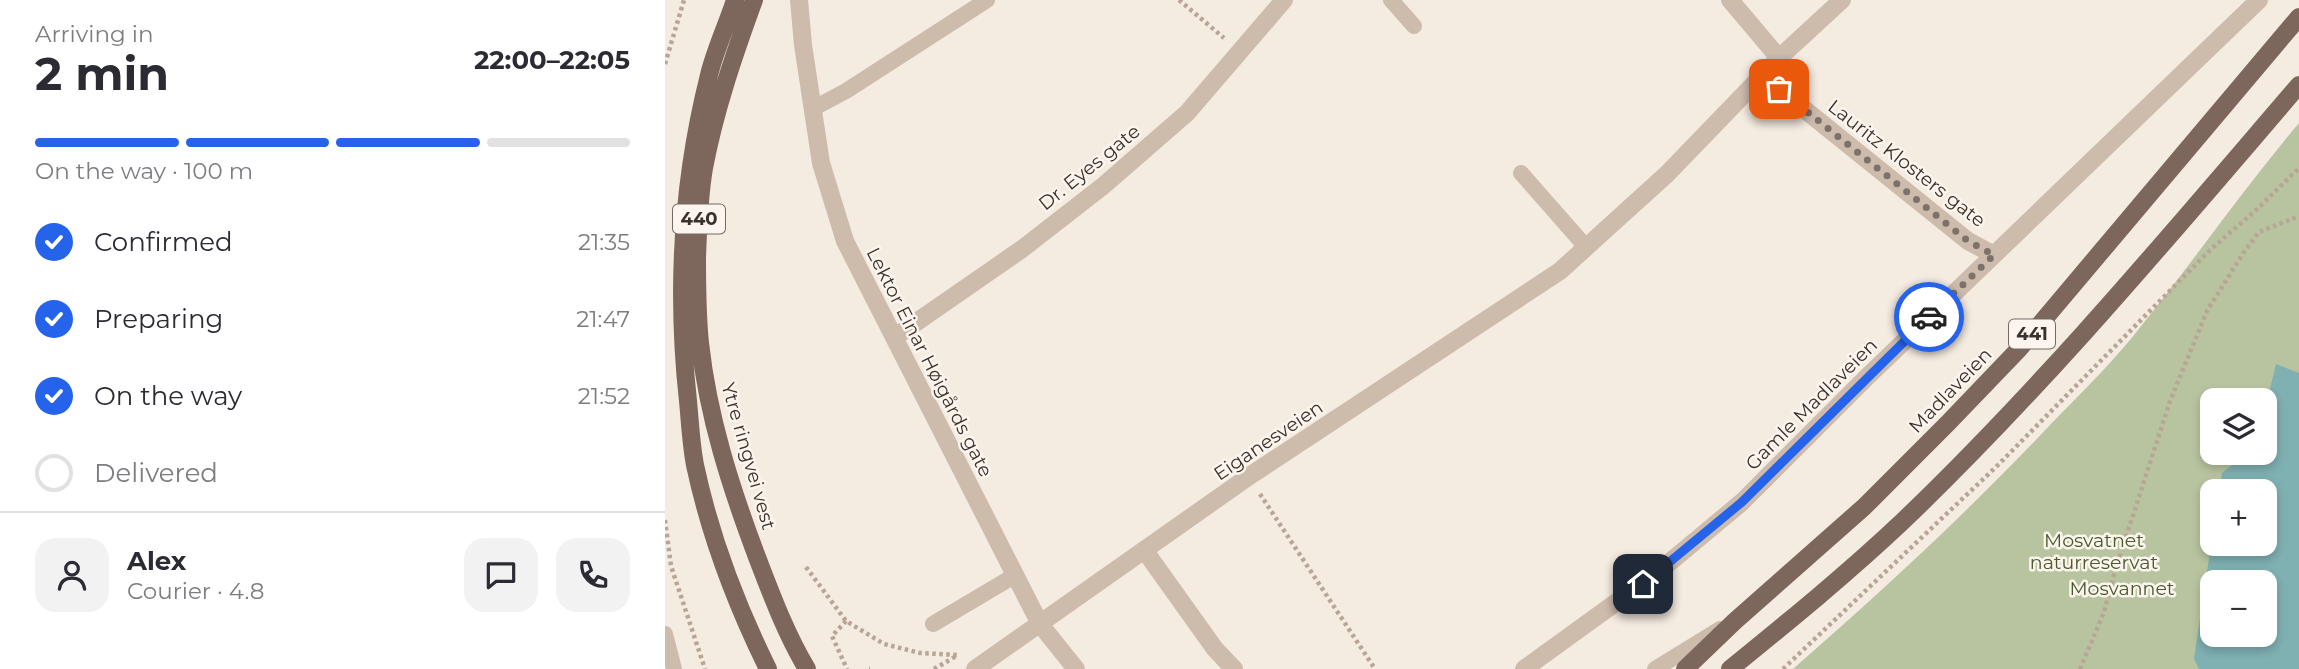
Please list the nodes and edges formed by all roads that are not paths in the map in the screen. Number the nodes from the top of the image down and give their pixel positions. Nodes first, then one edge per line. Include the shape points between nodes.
1 (735, 0) edge
2 (754, 0) edge
3 (799, 0) edge
4 (987, 0) edge
5 (1284, 0) edge
6 (1391, 0) edge
7 (1730, 0) edge
8 (1842, 0) edge
9 (2259, 0) edge
10 (2299, 17) edge
11 (1414, 26) dead end
12 (1779, 58) junction
13 (1763, 76) junction
14 (2299, 85) edge
15 (814, 108) junction
16 (1521, 173) dead end
17 (1586, 247) junction
18 (1994, 255) junction
19 (895, 337) junction
20 (1145, 551) junction
21 (1014, 576) junction
22 (1735, 621) junction
23 (933, 624) dead end
24 (1040, 624) junction
25 (665, 634) edge
26 (674, 669) edge
27 (768, 669) edge
28 (807, 669) edge
29 (975, 669) edge
30 (1076, 669) edge
31 (1234, 669) edge
32 (1524, 669) edge
33 (1655, 669) edge
34 (1685, 669) edge
35 (1730, 669) edge

1 - 27 main road, 440 via 709,73 689,181 681,308 694,462 728,575
2 - 28 main road, Ytre ringvei vest / 440 via 729,68 704,170 698,226 699,341 719,443 741,513 781,618
3 - 15 street, Lektor Einar Høigårds gate
4 - 15 lane
5 - 19 street, Dr. Eyes gate via 1187,113 1104,186
6 - 11 lane
7 - 12 street
8 - 12 street, Eiganesveien
9 - 18 street, Gamle Madlaveien
10 - 22 main road, Madlaveien / 441 via 2019,349 1864,507
12 - 13 street, Eiganesveien
13 - 17 street, Eiganesveien via 1667,174
13 - 18 street, Lauritz Klosters gate via 1968,241
14 - 35 main road, 441 via 2086,332 1981,443 1902,522
15 - 19 street, Lektor Einar Høigårds gate via 821,163 845,241
16 - 17 lane
17 - 20 street, Eiganesveien via 1560,271 1248,477
18 - 32 street, Gamle Madlaveien via 1742,502 1658,572
19 - 21 street, Lektor Einar Høigårds gate
20 - 24 street, Eiganesveien
20 - 31 street
21 - 23 lane
21 - 24 street, Lektor Einar Høigårds gate
22 - 33 lane
22 - 34 main road, Madlaveien / 441
24 - 29 street, Eiganesveien
24 - 30 street
25 - 26 lane

